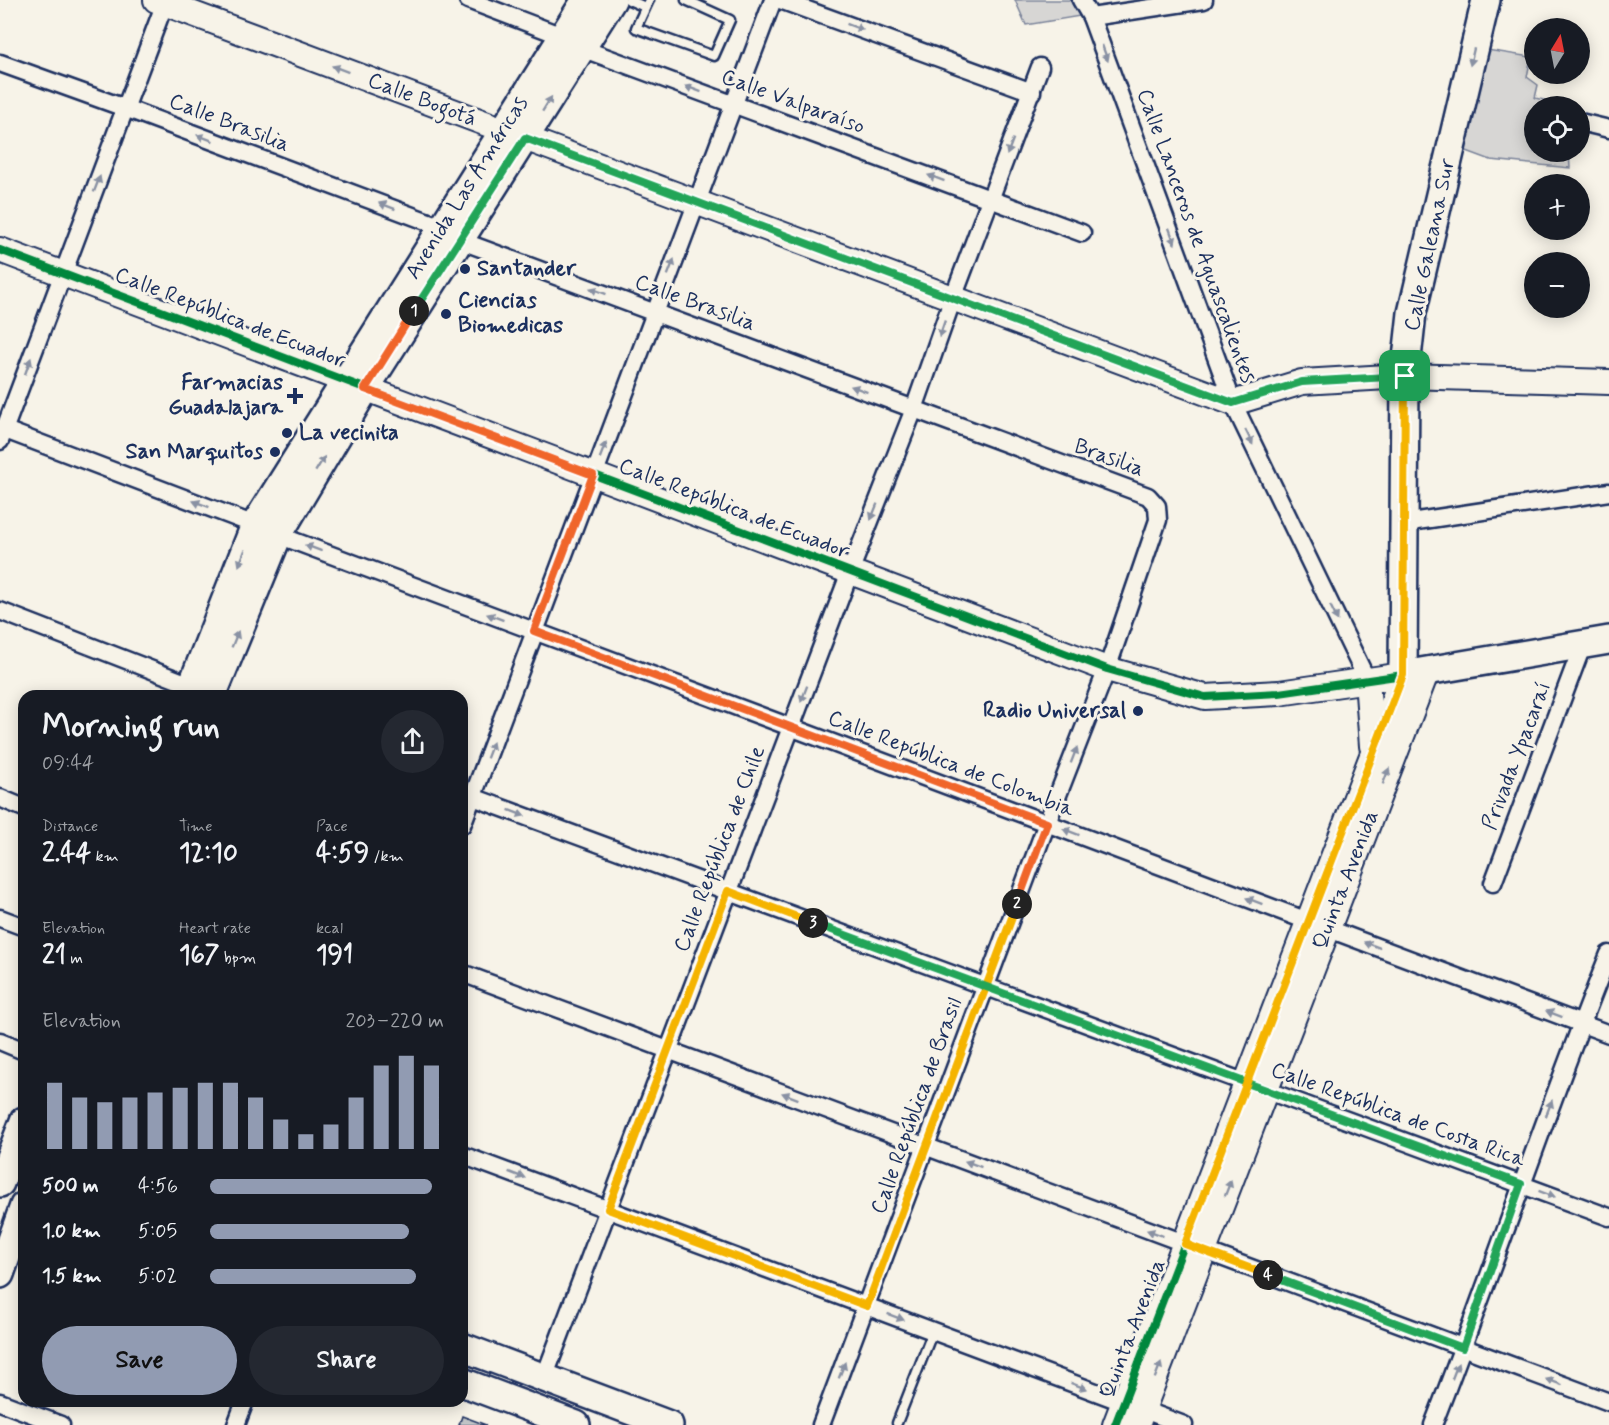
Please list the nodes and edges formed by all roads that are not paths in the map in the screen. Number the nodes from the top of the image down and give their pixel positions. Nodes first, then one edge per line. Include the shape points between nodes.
1 (468, 0) edge
2 (586, 0) edge
3 (612, 0) edge
4 (629, 0) edge
5 (686, 0) edge
6 (773, 0) edge
7 (780, 0) edge
8 (1081, 0) edge
9 (1204, 0) edge
10 (1486, 0) edge
11 (162, 1) edge
12 (647, 4) edge
13 (1091, 16) junction
14 (572, 42) junction
15 (0, 63) edge
16 (1040, 67) dead end
17 (1032, 92) junction
18 (733, 104) junction
19 (125, 108) junction
20 (1590, 124) edge
21 (1609, 129) edge
22 (515, 135) junction
23 (991, 198) junction
24 (696, 202) junction
25 (451, 233) junction
26 (1082, 233) dead end
27 (0, 250) edge
28 (63, 274) junction
29 (953, 298) junction
30 (654, 312) junction
31 (1405, 376) junction
32 (1609, 382) edge
33 (356, 385) junction
34 (1233, 403) junction
35 (914, 409) junction
36 (1, 433) edge
37 (593, 475) junction
38 (1609, 492) edge
39 (1404, 523) junction
40 (267, 530) junction
41 (850, 572) junction
42 (0, 611) edge
43 (534, 631) junction
44 (1609, 640) edge
45 (1583, 644) junction
46 (1107, 669) junction
47 (1415, 673) junction
48 (1367, 680) junction
49 (198, 690) edge
50 (206, 690) edge
51 (791, 728) junction
52 (1373, 754) junction
53 (468, 793) edge
54 (468, 795) edge
55 (0, 798) edge
56 (18, 806) edge
57 (1047, 823) junction
58 (1493, 883) dead end
59 (728, 891) junction
60 (0, 918) edge
61 (18, 925) edge
62 (1318, 925) junction
63 (1609, 954) edge
64 (468, 975) edge
65 (986, 986) junction
66 (1581, 1023) junction
67 (1609, 1034) edge
68 (0, 1041) edge
69 (18, 1048) edge
70 (668, 1050) junction
71 (1256, 1086) junction
72 (18, 1141) edge
73 (926, 1147) junction
74 (468, 1157) edge
75 (7, 1179) edge
76 (1521, 1184) junction
77 (608, 1209) junction
78 (17, 1211) edge
79 (1609, 1217) edge
80 (1195, 1247) junction
81 (0, 1274) edge
82 (867, 1306) junction
83 (933, 1331) junction
84 (1463, 1348) junction
85 (468, 1349) edge
86 (544, 1378) junction
87 (468, 1385) edge
88 (0, 1402) edge
89 (1609, 1402) edge
90 (243, 1407) edge
91 (1135, 1412) edge
92 (530, 1417) edge
93 (897, 1423) dead end
94 (61, 1425) edge
95 (236, 1425) edge
96 (576, 1425) edge
97 (669, 1425) edge
98 (821, 1425) edge
99 (1115, 1425) edge
100 (1184, 1425) edge
101 (1433, 1425) edge

1 - 14 street, Calle Valparaíso
2 - 14 main road, Avenida Las Américas
3 - 14 main road, Avenida Las Américas
4 - 12 lane
5 - 12 lane via 730,20 714,56 636,28
6 - 18 street
7 -> 17 street
8 - 13 street, Calle Lanceros de Aguascalientes
9 - 13 street
10 -> 31 main road, Calle Galeana Sur via 1412,313
11 - 19 street
22 -> 11 street, Calle Bogotá
13 -> 34 street, Calle Lanceros de Aguascalientes
18 -> 14 street, Calle Valparaíso
14 - 22 main road, Avenida Las Américas
15 - 19 street, Calle Brasilia
16 - 17 street, Calle República de Chile
17 -> 23 street, Calle República de Chile
23 -> 18 street, Calle Valparaíso
18 - 24 street
25 -> 19 street, Calle Brasilia
28 -> 19 street
20 - 21 street
22 - 24 street, Calle Bogotá
22 - 25 main road, Avenida Las Américas
23 - 26 street, Calle Valparaíso
23 - 29 street, Calle República de Chile
24 - 29 street, Calle Bogotá
30 -> 24 street
30 -> 25 street, Calle Brasilia
25 - 33 main road, Avenida Las Américas
27 - 28 street, Calle República de Ecuador
28 - 33 street, Calle República de Ecuador
36 -> 28 street
29 - 34 street, Calle Bogotá
29 -> 35 street, Calle República de Chile
35 -> 30 street, Calle Brasilia
37 -> 30 street
31 - 32 street
31 - 34 street via 1302,382
31 - 39 main road, Calle Galeana Sur
33 - 37 street, Calle República de Ecuador
33 - 40 main road, Avenida Las Américas
34 -> 48 street, Calle Lanceros de Aguascalientes
35 -> 41 street, Calle República de Chile
35 - 46 street, Brasilia via 1148,496 1157,506 1158,520
40 -> 36 street, Calle República de Colombia
37 - 41 street, Calle República de Ecuador
37 - 43 street
38 - 39 street
39 - 47 main road, Calle Galeana Sur
43 -> 40 street, Calle República de Colombia
40 - 50 main road, Avenida Las Américas
41 - 46 street, Calle República de Ecuador
41 -> 51 street, Calle República de Chile
42 - 49 street
43 - 51 street, Calle República de Colombia
53 -> 43 street
44 - 45 main road, Calle República de Ecuador
45 - 47 main road, Calle República de Ecuador
45 - 58 street, Privada Ypacaraí
46 - 48 street, Calle República de Ecuador via 1205,697 1279,693
57 -> 46 street, Calle República de Brasil
47 - 48 street, Calle República de Ecuador
47 - 52 street, Quinta Avenida
62 -> 47 street, Quinta Avenida
48 - 52 street
51 - 57 street, Calle República de Colombia
51 - 59 street, Calle República de Chile
52 - 62 street, Quinta Avenida
54 -> 59 street, Calle República de Costa Rica
55 - 56 street
62 -> 57 street, Calle República de Colombia
57 - 65 street, Calle República de Brasil
59 - 65 street, Calle República de Costa Rica
59 - 70 street, Calle República de Chile
60 - 61 street
66 -> 62 street, Calle República de Colombia
62 - 71 street, Quinta Avenida
63 - 66 street
64 - 70 street
65 - 71 street, Calle República de Costa Rica
65 - 73 street, Calle República de Brasil
66 - 67 street, Calle República de Colombia
76 -> 66 street
68 - 69 street
73 -> 70 street
70 - 77 street, Calle República de Chile
71 - 76 street, Calle República de Costa Rica
71 - 80 street, Quinta Avenida
72 - 75 main road
80 -> 73 street
73 - 82 street, Calle República de Brasil
74 -> 77 street
76 -> 79 street, Calle República de Costa Rica
76 - 84 street
77 - 82 street
77 - 86 street, Calle República de Chile
78 - 81 main road
80 - 84 street
80 - 91 street, Quinta Avenida
82 -> 83 street
98 -> 82 street, Calle República de Brasil
83 -> 91 street
83 - 93 lane
89 -> 84 street
101 -> 84 street
85 - 86 main road
86 - 97 main road
87 - 92 main road
88 - 94 street
90 - 95 street
91 - 99 street, Quinta Avenida
91 - 100 street
92 - 96 main road

